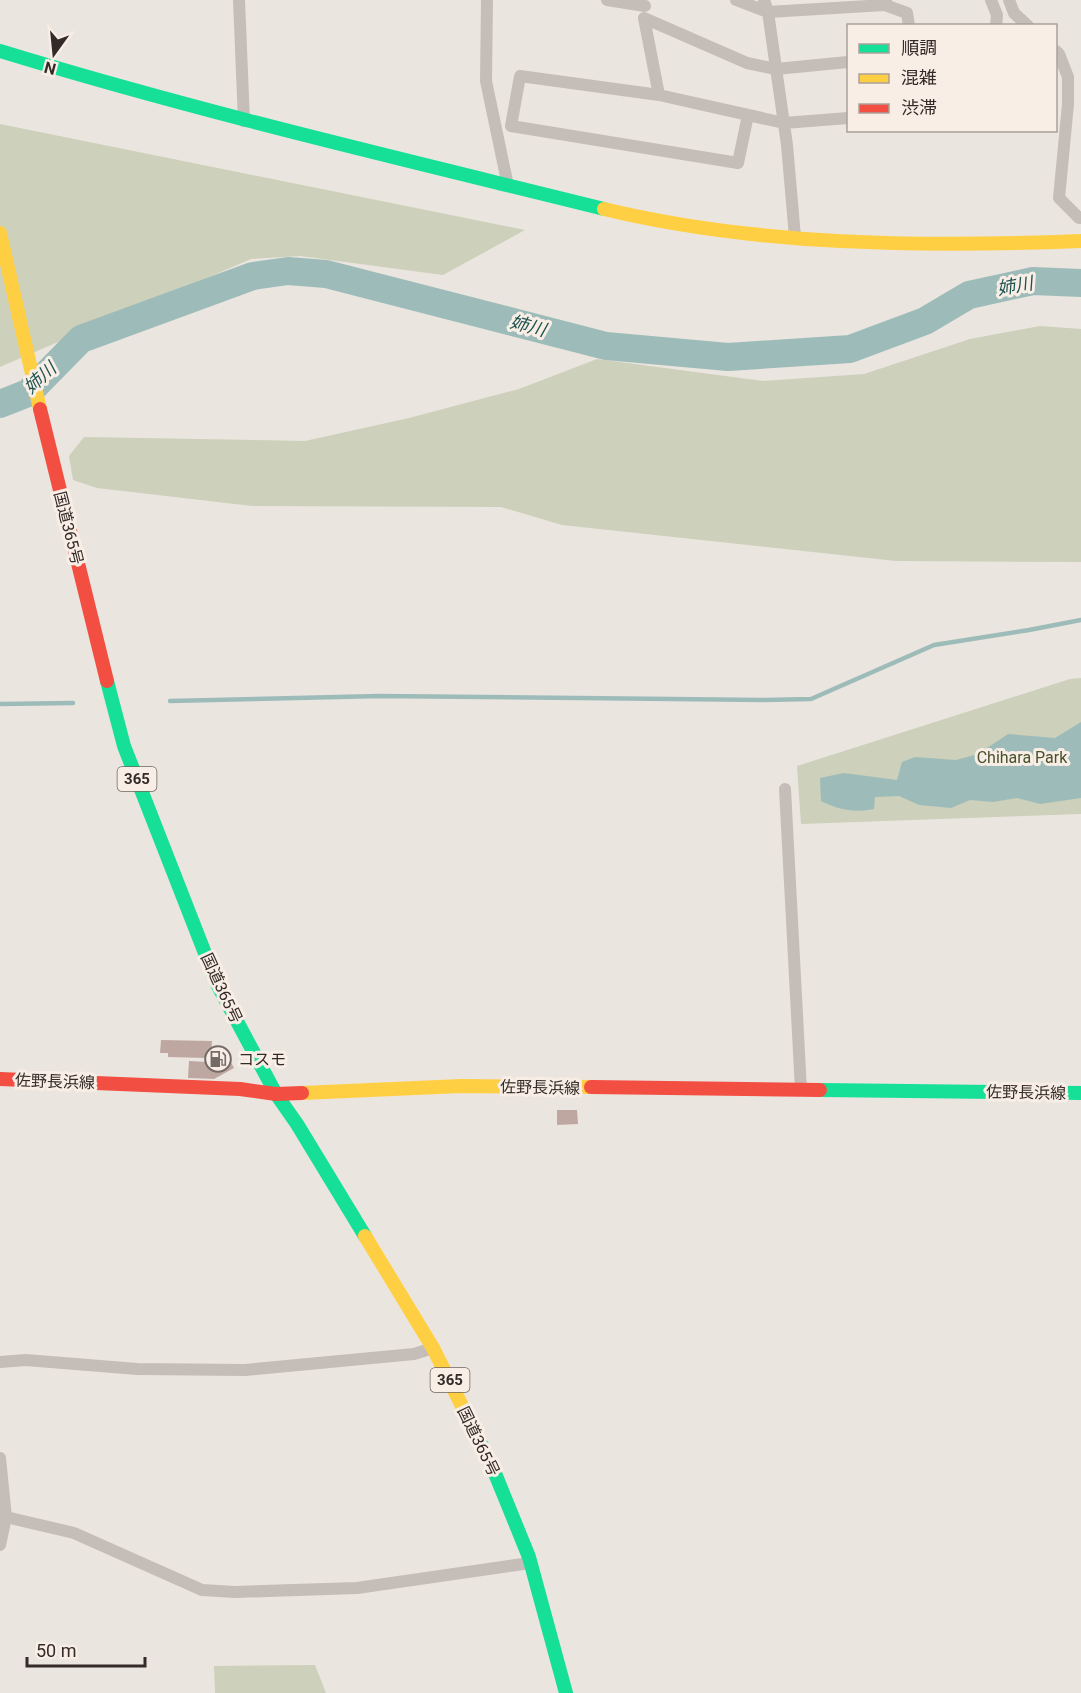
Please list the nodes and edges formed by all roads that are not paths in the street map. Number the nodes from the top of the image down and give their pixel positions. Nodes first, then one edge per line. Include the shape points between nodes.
1 (239, 0) edge
2 (487, 0) edge
3 (607, 0) edge
4 (736, 0) edge
5 (991, 0) edge
6 (1009, 0) edge
7 (886, 3) edge
8 (766, 6) edge
9 (645, 8) edge
10 (909, 24) edge
11 (996, 24) edge
12 (1026, 24) edge
13 (0, 51) edge
14 (1057, 52) edge
15 (847, 62) edge
16 (776, 69) junction
17 (659, 95) junction
18 (748, 115) junction
19 (847, 118) edge
20 (244, 121) junction
21 (784, 123) junction
22 (508, 186) junction
23 (1081, 218) edge
24 (0, 233) edge
25 (795, 237) junction
26 (1081, 241) edge
27 (785, 789) dead end
28 (0, 1079) edge
29 (801, 1090) junction
30 (1081, 1093) edge
31 (276, 1094) junction
32 (433, 1348) junction
33 (0, 1362) edge
34 (0, 1458) edge
35 (6, 1517) junction
36 (0, 1545) edge
37 (530, 1563) junction
38 (566, 1693) edge

1 - 20 street
2 - 22 street via 486,81
3 - 9 street
4 - 8 street
5 - 11 street
6 - 12 street via 1014,13
7 - 8 street
7 - 10 street via 907,13
8 - 16 street
9 - 16 street via 747,63
9 - 17 street
13 - 20 main road
14 - 23 street via 1068,77 1059,198
15 - 16 street
16 - 21 street
17 - 18 street
17 - 18 street via 519,76 511,126 738,163
18 - 21 street
19 - 21 street
20 - 22 main road
21 - 25 street
22 - 25 main road via 655,221
24 - 31 main road, 国道365号 / 365 via 48,446 124,746 217,984
25 - 26 main road via 900,243
27 - 29 street
28 - 31 main road, 佐野長浜線 via 240,1089
29 - 30 main road, 佐野長浜線
29 - 31 main road, 佐野長浜線 via 461,1086
31 - 32 main road, 国道365号 / 365
32 - 33 street via 414,1354 245,1370
32 - 37 main road, 国道365号 / 365 via 492,1466
34 - 35 street
35 - 36 street
35 - 37 street via 74,1533 202,1590 357,1588
37 - 38 main road, 国道365号 / 365

